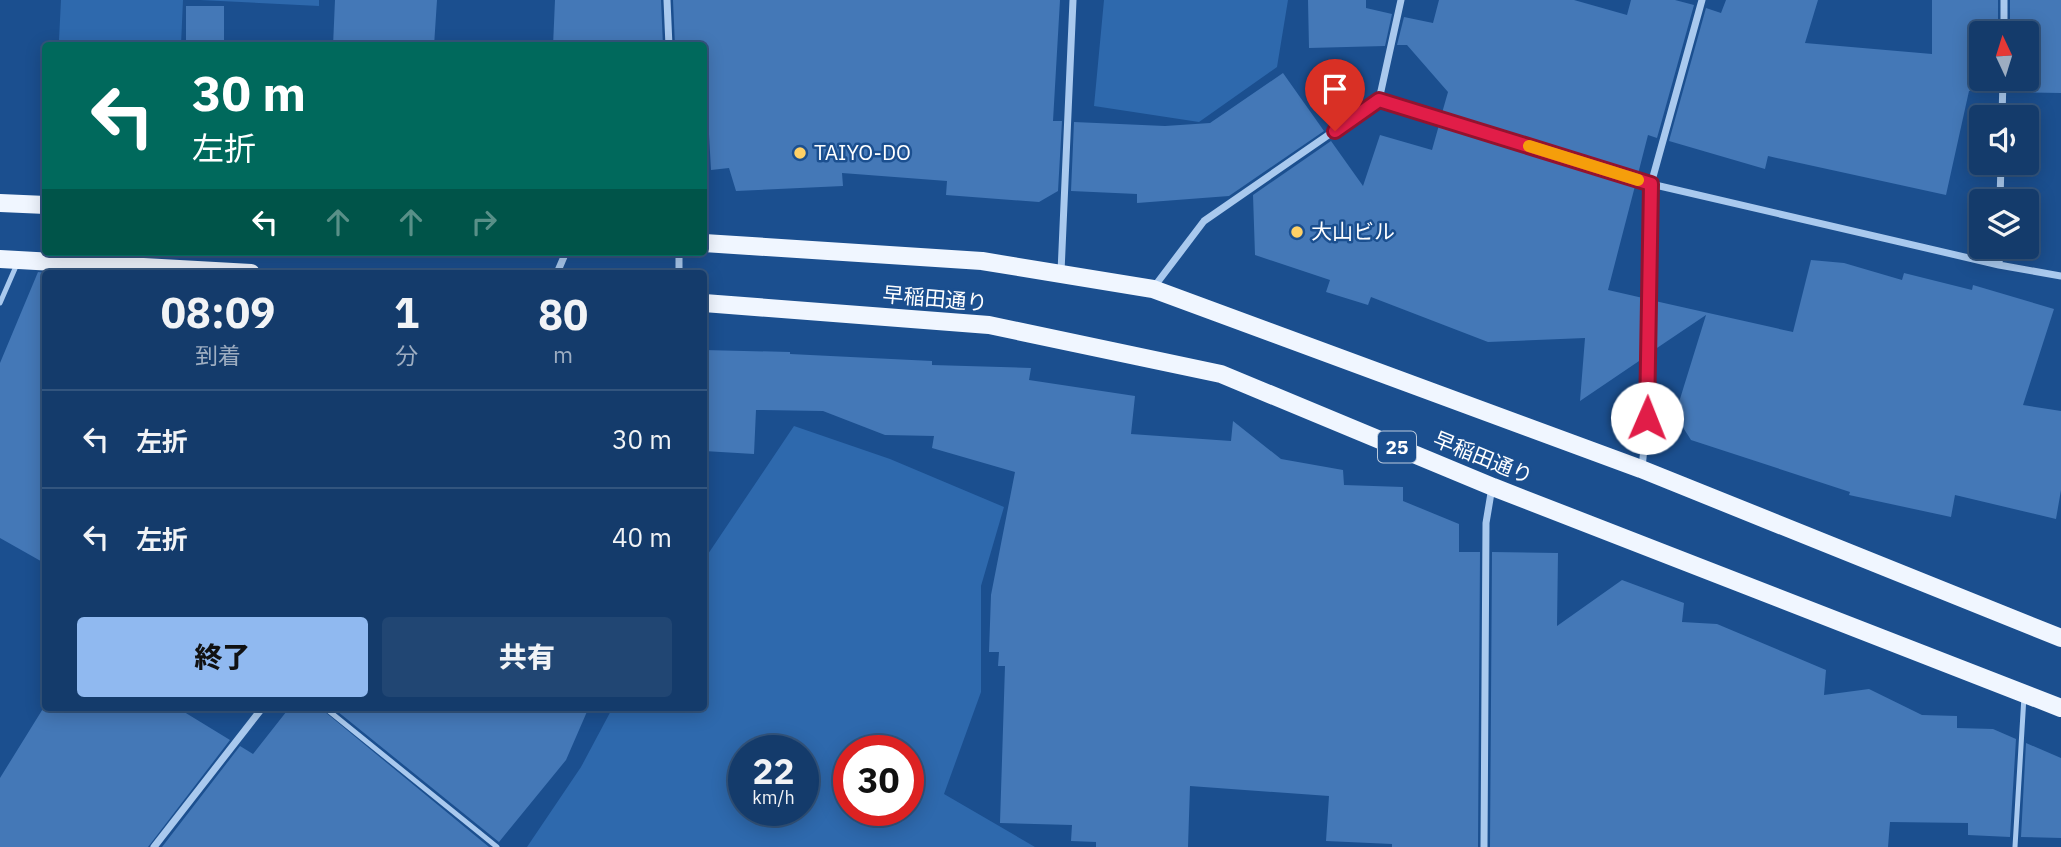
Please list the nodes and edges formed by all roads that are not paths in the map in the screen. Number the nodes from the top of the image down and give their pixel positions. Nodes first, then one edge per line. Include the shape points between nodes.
1 (667, 0) edge
2 (1073, 0) edge
3 (1401, 0) edge
4 (1702, 0) edge
5 (2004, 0) edge
6 (2004, 21) edge
7 (669, 42) edge
8 (1379, 100) junction
9 (1651, 184) junction
10 (0, 203) edge
11 (42, 205) edge
12 (707, 243) edge
13 (1999, 259) edge
14 (9, 260) edge
15 (1999, 265) junction
16 (195, 270) edge
17 (1061, 272) junction
18 (2061, 276) edge
19 (1153, 289) junction
20 (0, 303) edge
21 (707, 303) edge
22 (1642, 469) junction
23 (1493, 487) junction
24 (2061, 638) edge
25 (2025, 693) junction
26 (2061, 708) edge
27 (260, 711) edge
28 (329, 711) edge
29 (155, 847) edge
30 (497, 847) edge
31 (1484, 847) edge
32 (2015, 847) edge

1 - 7 street
2 - 17 street
3 - 8 street
4 - 9 street
5 - 6 street
8 - 9 street
8 - 19 street via 1204,222
9 - 15 street
9 - 22 street
10 - 11 main road
12 - 17 main road, 早稲田通り via 982,261
13 - 15 street
14 - 16 main road
14 - 20 lane
15 - 18 street
17 - 19 main road, 早稲田通り
19 - 22 main road, 早稲田通り
21 - 23 main road, 早稲田通り / 25 via 989,325 1208,371
22 - 24 main road, 早稲田通り
23 - 25 main road, 早稲田通り / 25
23 - 31 street via 1486,523
25 - 26 main road, 早稲田通り / 25
25 - 32 lane
27 - 29 street
28 - 30 lane

